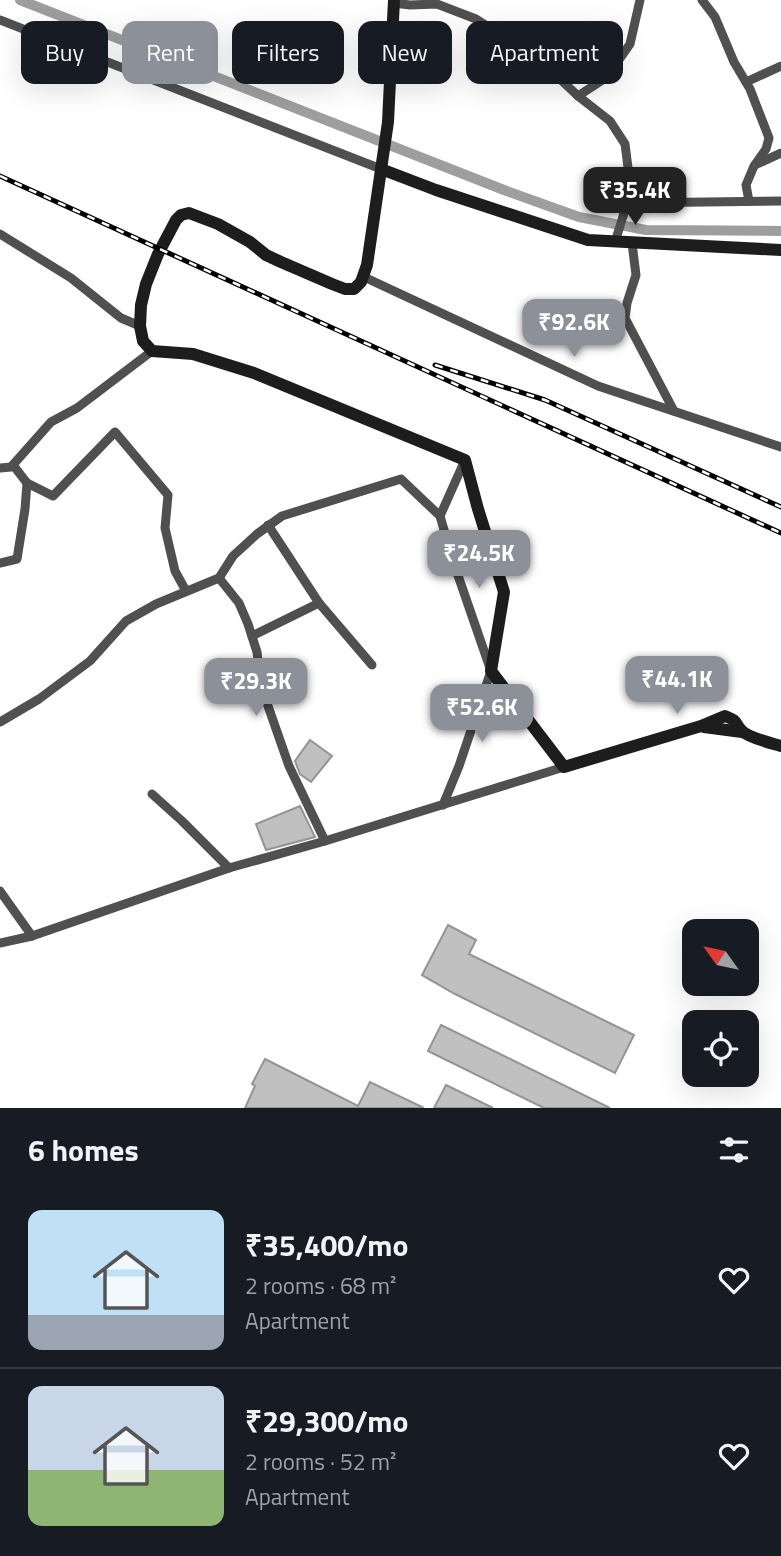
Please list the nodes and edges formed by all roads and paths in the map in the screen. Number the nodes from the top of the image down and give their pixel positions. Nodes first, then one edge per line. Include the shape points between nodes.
1 (640, 0) edge
2 (702, 0) edge
3 (394, 2) edge
4 (0, 20) edge
5 (781, 66) edge
6 (746, 82) junction
7 (578, 96) junction
8 (781, 153) edge
9 (754, 166) junction
10 (381, 169) junction
11 (749, 201) junction
12 (781, 201) edge
13 (627, 204) junction
14 (0, 234) edge
15 (615, 241) junction
16 (632, 243) junction
17 (781, 250) edge
18 (364, 277) junction
19 (140, 327) junction
20 (152, 351) junction
21 (674, 411) junction
22 (781, 447) edge
23 (465, 460) junction
24 (13, 465) junction
25 (0, 468) edge
26 (27, 483) junction
27 (440, 516) junction
28 (268, 525) junction
29 (0, 563) edge
30 (219, 578) junction
31 (187, 591) junction
32 (319, 603) junction
33 (252, 636) junction
34 (372, 665) dead end
35 (491, 671) junction
36 (0, 722) edge
37 (781, 746) edge
38 (564, 768) junction
39 (152, 794) dead end
40 (443, 805) junction
41 (325, 841) junction
42 (229, 868) junction
43 (0, 891) edge
44 (32, 936) junction
45 (0, 943) edge

1 - 7 street via 630,44 607,77
2 - 6 street
3 - 7 street via 437,4 476,19 541,61
3 - 10 street
4 - 10 street
5 - 6 street
6 - 9 street via 769,138
7 - 13 street via 610,121 625,144 631,191
8 - 9 street
9 - 11 street via 746,186
10 - 15 street via 588,240
10 - 18 street
11 - 12 street
11 - 13 street
13 - 15 street
14 - 19 street
15 - 16 street
16 - 17 street
16 - 21 street via 636,275 625,318
18 - 19 street via 354,289 345,289 189,213 176,220 158,254 146,284
18 - 21 street via 598,386
19 - 20 street via 143,341
20 - 23 street via 193,354 254,373
20 - 24 street via 51,422
21 - 22 street
23 - 27 street
23 - 35 street via 504,592
24 - 25 street
24 - 26 street
26 - 29 street via 17,559
26 - 31 street via 53,496 115,432 168,495 165,528 175,571
27 - 28 street via 401,479 282,516
27 - 35 street
28 - 30 street via 233,556
28 - 32 street
30 - 31 street
30 - 33 street via 239,603
31 - 36 street via 126,621 90,661
32 - 33 street
32 - 34 street
33 - 41 street via 261,686 289,766
35 - 38 street
35 - 40 street
37 - 38 street via 742,732 736,720 725,716
38 - 40 street
39 - 42 street
40 - 41 street
41 - 42 street
42 - 44 street
43 - 44 street
44 - 45 street

